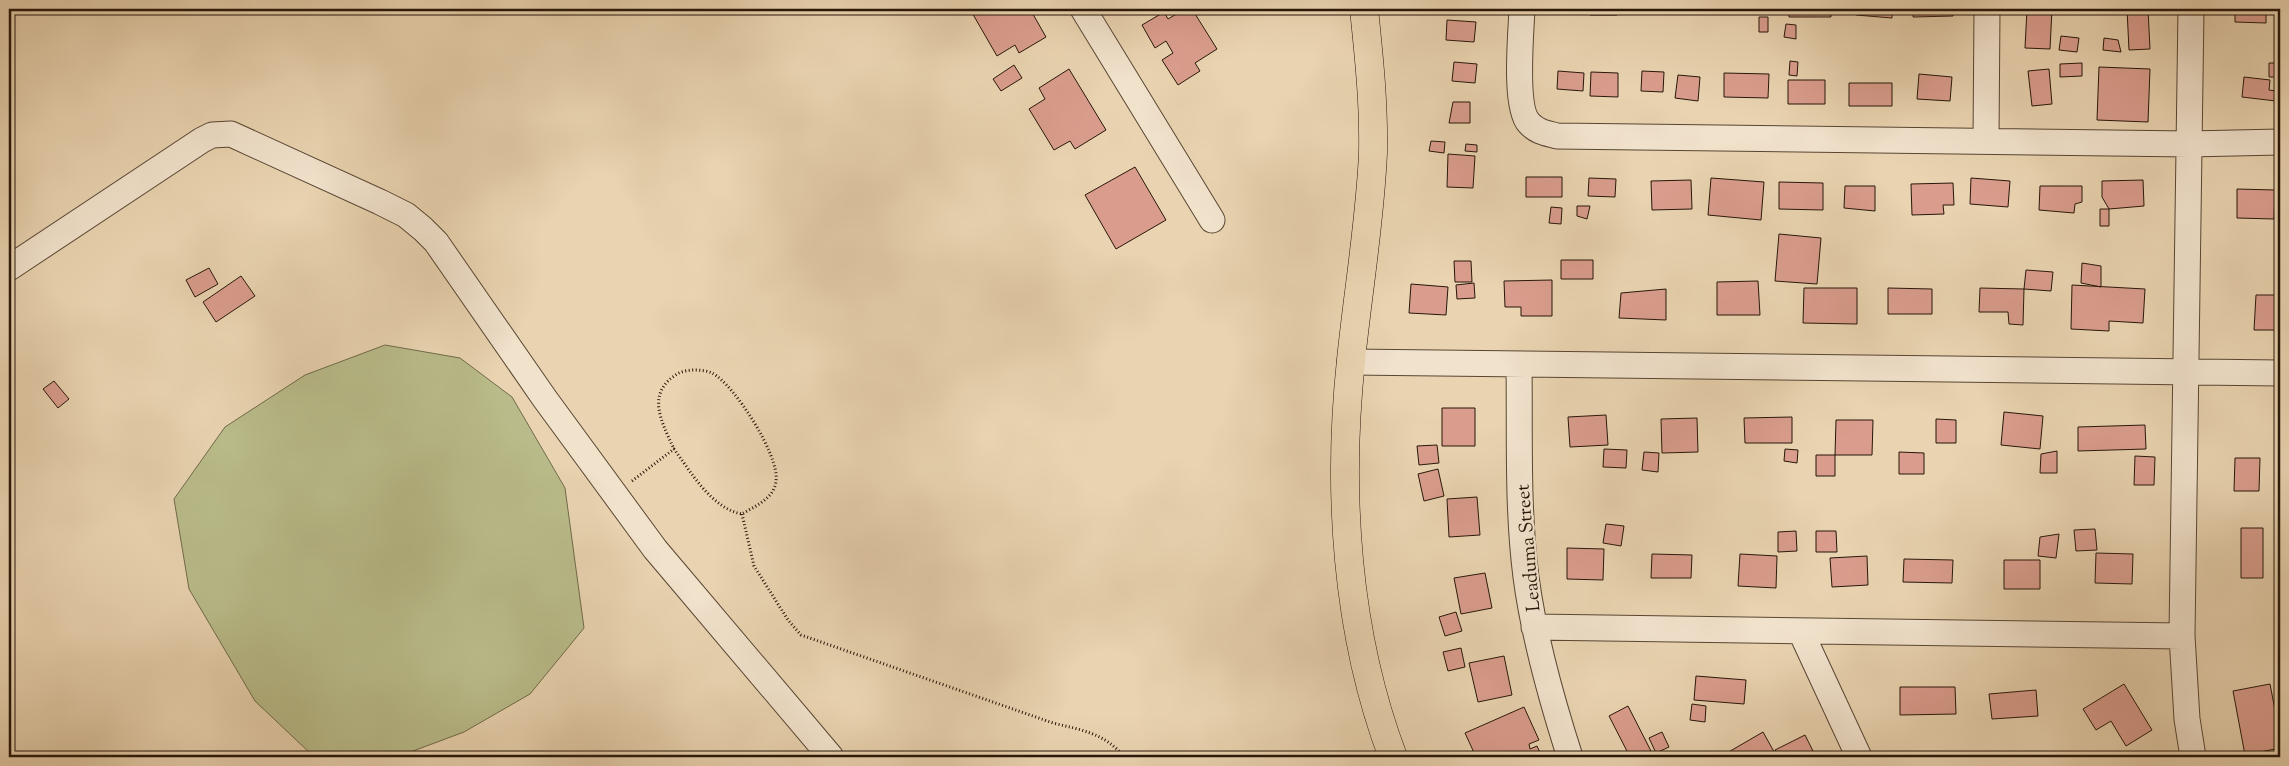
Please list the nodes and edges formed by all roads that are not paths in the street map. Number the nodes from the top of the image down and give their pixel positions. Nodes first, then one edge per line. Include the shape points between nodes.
1 (1083, 9) edge
2 (1364, 9) edge
3 (1522, 9) edge
4 (1988, 9) edge
5 (2190, 9) edge
6 (1986, 141) junction
7 (2280, 142) edge
8 (2189, 144) junction
9 (1212, 220) dead end
10 (9, 268) edge
11 (1350, 362) junction
12 (1519, 364) junction
13 (2184, 371) junction
14 (2280, 373) edge
15 (1534, 627) junction
16 (1801, 632) junction
17 (2182, 636) junction
18 (831, 757) edge
19 (1392, 757) edge
20 (1570, 757) edge
21 (1859, 757) edge
22 (2193, 757) edge

1 - 9 street
2 - 11 main road via 1372,89 1373,152
3 - 6 street via 1520,104 1528,122 1540,132 1557,136
4 - 6 street
5 - 8 street
6 - 8 street
7 - 8 street
8 - 13 street
10 - 18 street via 212,135 231,134 406,215 436,242 654,549
11 - 12 street
11 - 19 main road via 1346,453 1348,549 1358,622 1373,693
12 - 13 street
12 - 15 street, Leaduma Street via 1522,531
13 - 14 street
13 - 17 street
15 - 16 street
15 - 20 street, Leaduma Street via 1551,700
16 - 17 street
16 - 21 street
17 - 22 street via 2187,719

